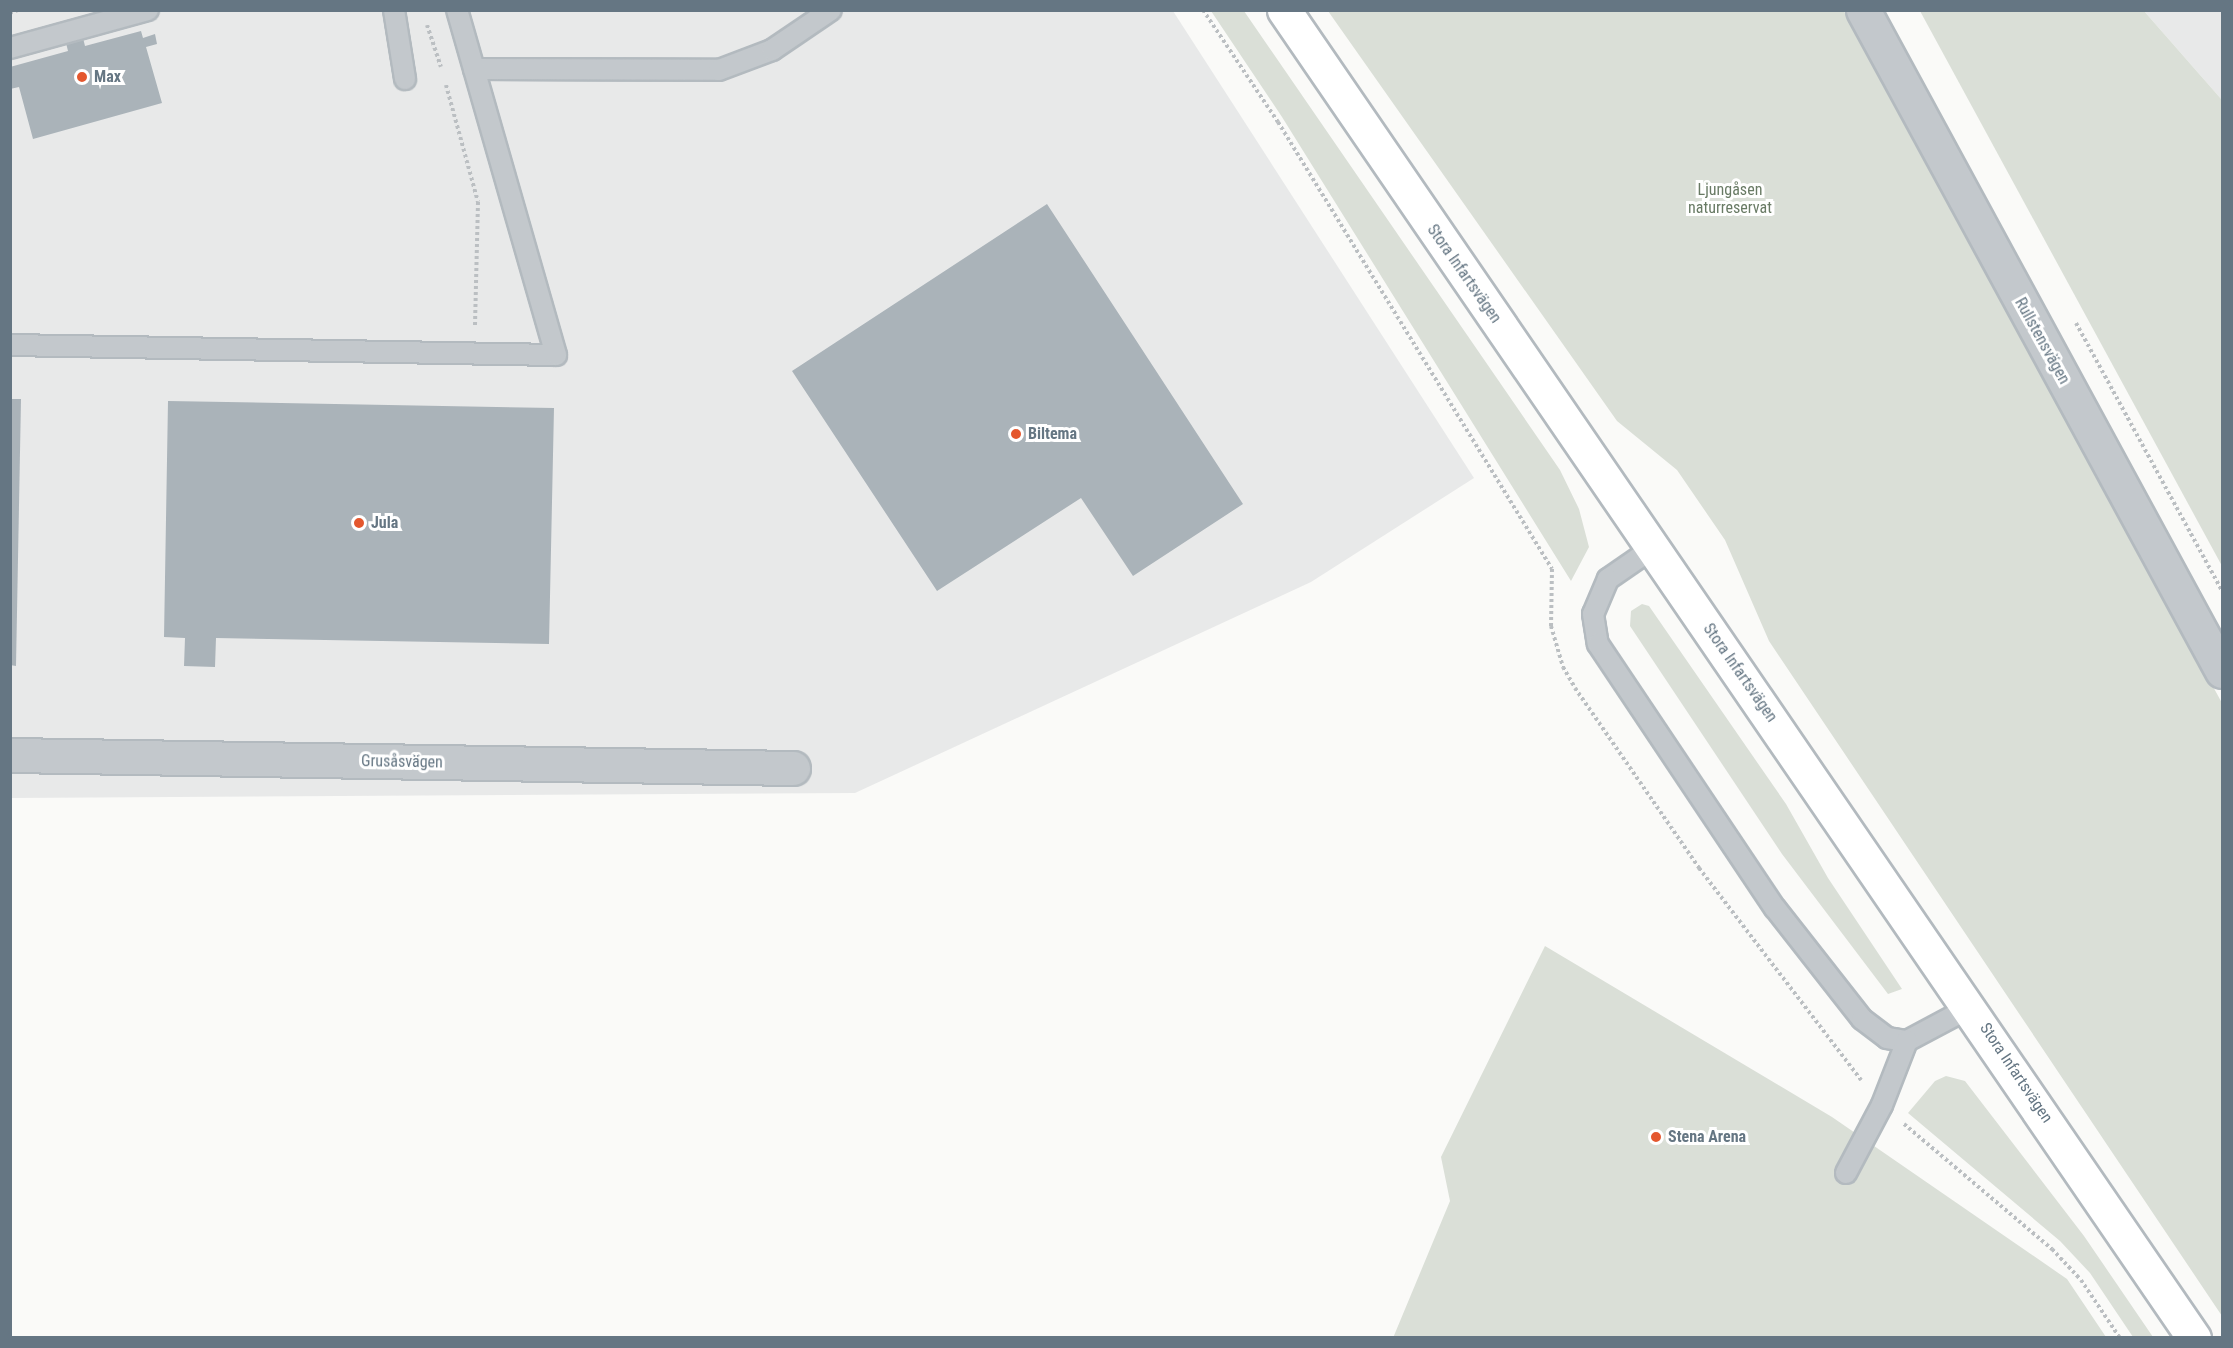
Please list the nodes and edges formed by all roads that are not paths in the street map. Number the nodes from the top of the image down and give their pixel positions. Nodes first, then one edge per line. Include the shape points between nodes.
1 (148, 10) edge
2 (394, 10) edge
3 (457, 10) edge
4 (831, 10) edge
5 (1284, 10) edge
6 (1863, 10) edge
7 (10, 48) edge
8 (474, 69) junction
9 (405, 79) dead end
10 (10, 345) edge
11 (1653, 548) junction
12 (2218, 653) edge
13 (10, 754) edge
14 (793, 768) dead end
15 (1971, 1007) junction
16 (1907, 1041) junction
17 (1846, 1173) dead end
18 (2194, 1338) edge

1 - 7 lane
2 - 9 lane
3 - 8 lane
4 - 8 lane via 772,50 719,70
5 - 11 main road, Stora Infartsvägen
6 - 12 street, Rullstensvägen
8 - 10 lane via 556,355
11 - 15 main road, Stora Infartsvägen
11 - 16 lane via 1608,579 1593,614 1598,644 1790,926 1862,1019 1887,1038
13 - 14 street, Grusåsvägen
15 - 16 lane
15 - 18 main road, Stora Infartsvägen
16 - 17 lane via 1882,1105

